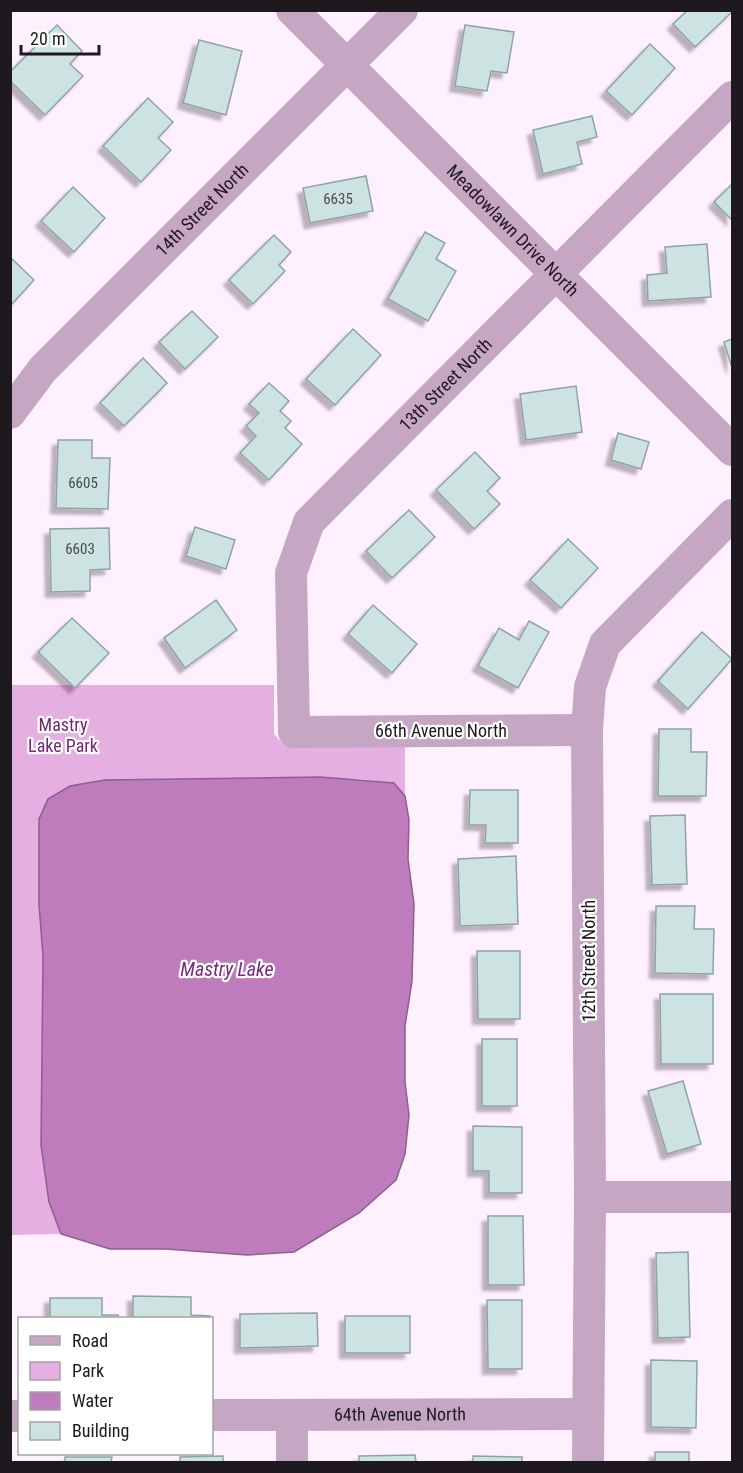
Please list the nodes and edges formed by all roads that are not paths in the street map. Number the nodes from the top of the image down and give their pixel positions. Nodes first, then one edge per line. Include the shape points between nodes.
1 (292, 10) edge
2 (402, 10) edge
3 (348, 64) junction
4 (732, 97) edge
5 (556, 274) junction
6 (10, 413) edge
7 (732, 450) edge
8 (732, 515) edge
9 (587, 730) junction
10 (294, 732) joint
11 (590, 1197) junction
12 (732, 1197) edge
13 (587, 1413) junction
14 (213, 1415) edge
15 (292, 1415) junction
16 (292, 1462) edge
17 (588, 1462) edge

1 - 3 street, Meadowlawn Drive North
2 - 3 street, 14th Street North
3 - 5 street, Meadowlawn Drive North
3 - 6 street, 14th Street North via 43,369
4 - 5 street, 13th Street North
5 - 7 street, Meadowlawn Drive North
5 - 10 street, 13th Street North via 309,522 291,573
8 - 9 street, 12th Street North via 605,644 590,687
9 - 10 street, 66th Avenue North
9 - 11 street, 12th Street North
11 - 12 street
11 - 13 street, 12th Street North
13 - 15 street, 64th Avenue North
13 - 17 street, 12th Street North
14 - 15 street, 64th Avenue North
15 - 16 street

